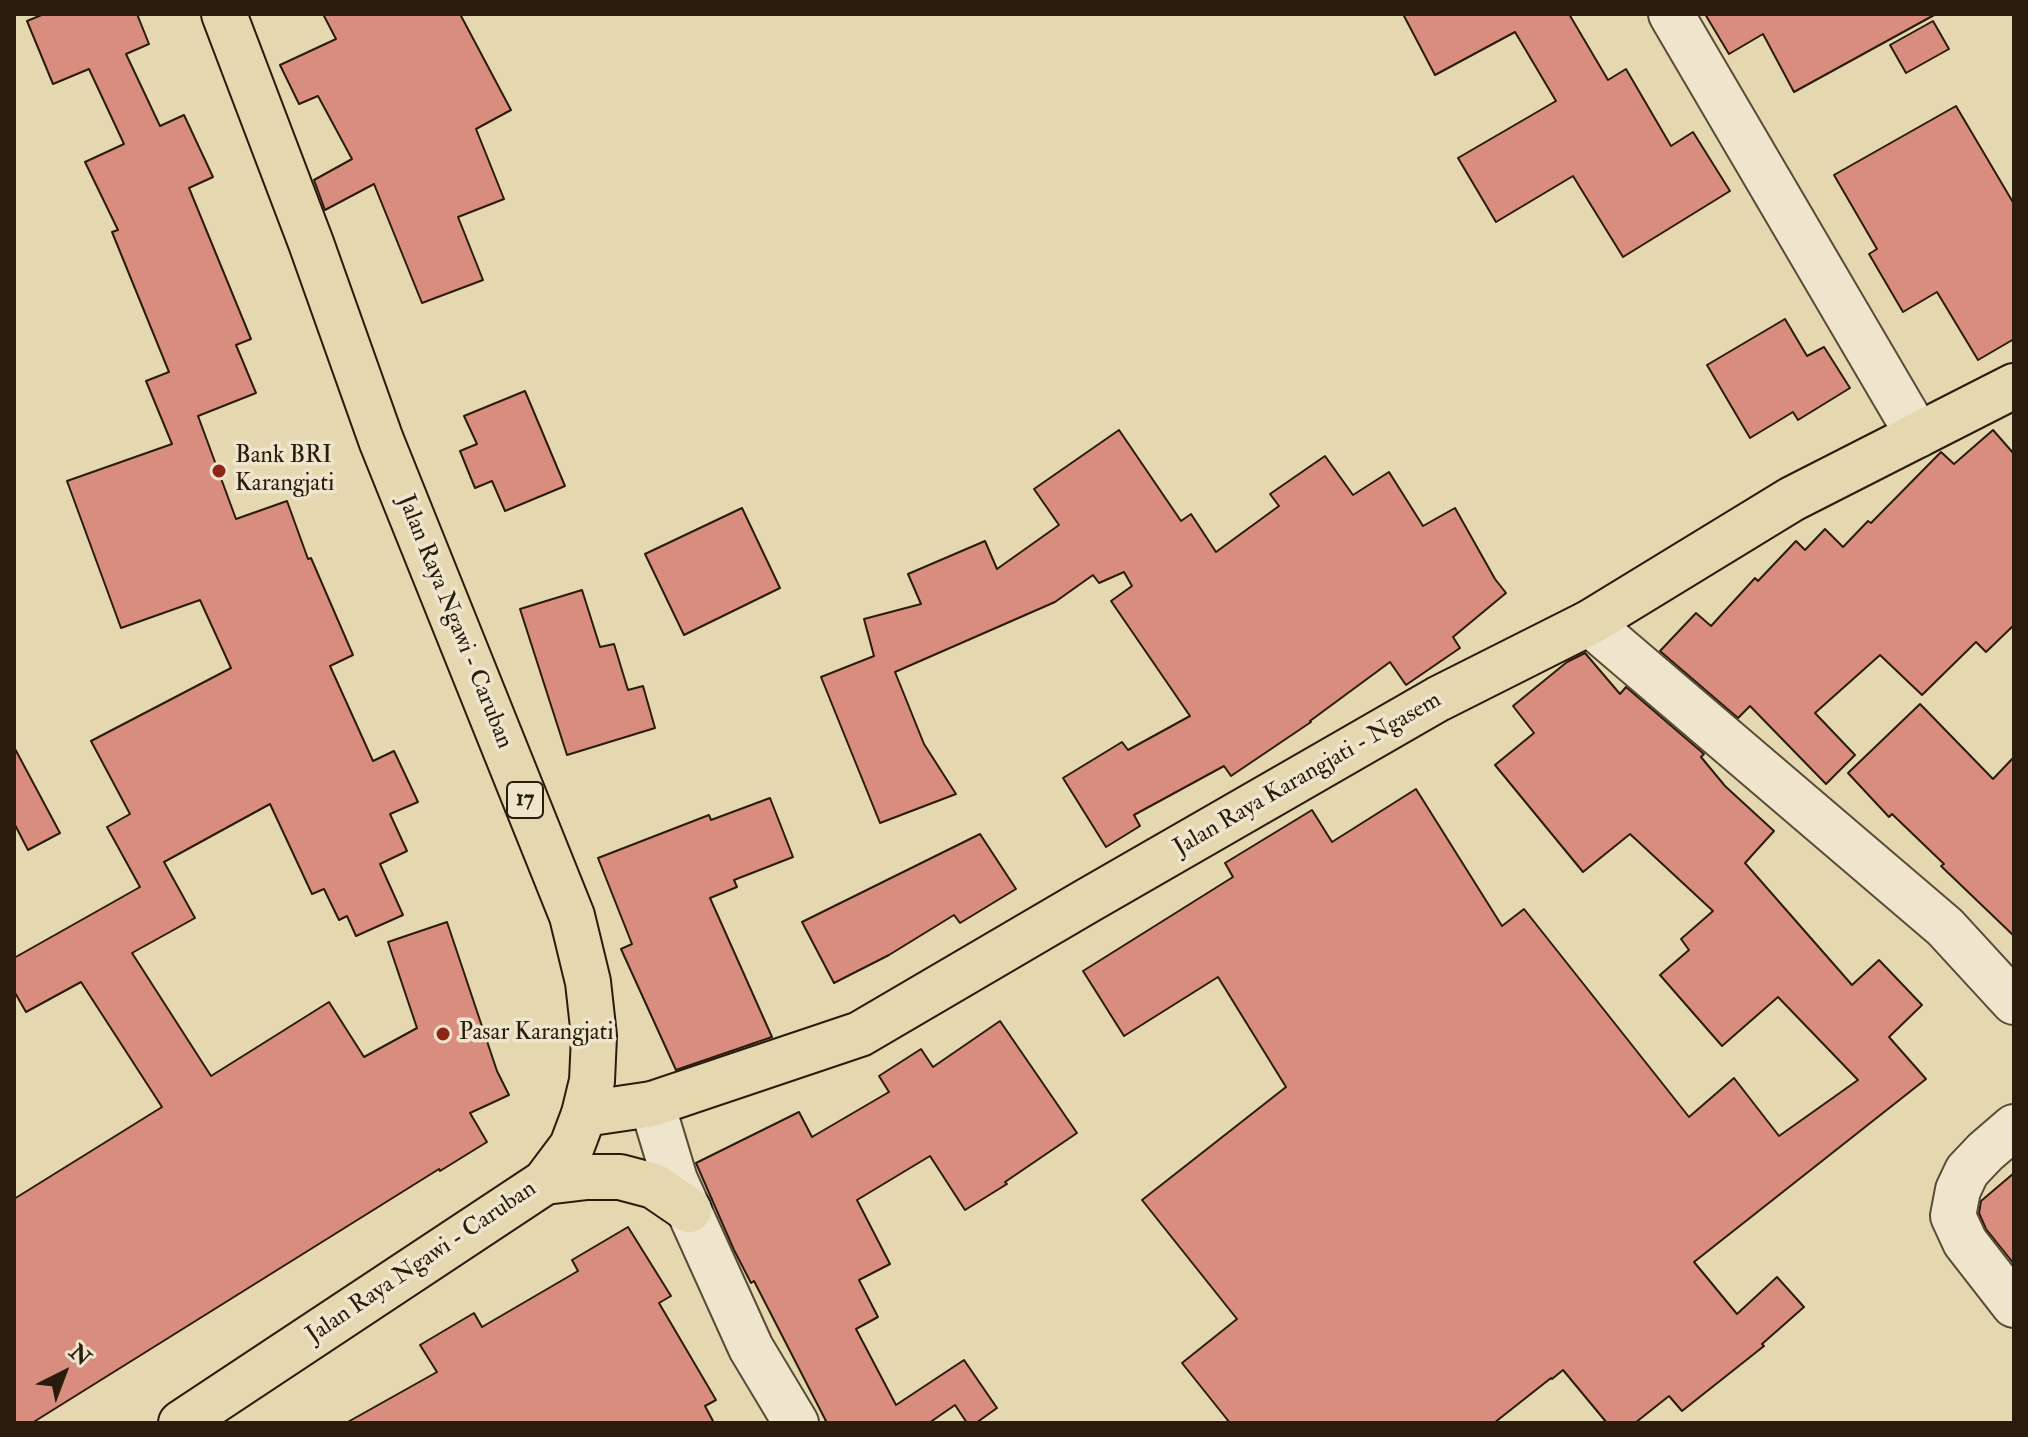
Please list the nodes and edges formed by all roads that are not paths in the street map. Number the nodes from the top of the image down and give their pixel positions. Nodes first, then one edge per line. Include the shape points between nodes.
1 (224, 14) edge
2 (1671, 14) edge
3 (2014, 386) edge
4 (1918, 435) junction
5 (1589, 623) junction
6 (2014, 1002) edge
7 (652, 1104) junction
8 (584, 1114) junction
9 (2014, 1127) edge
10 (547, 1179) junction
11 (689, 1210) junction
12 (2014, 1305) edge
13 (181, 1423) edge
14 (796, 1423) edge

1 - 8 main road, Jalan Raya Ngawi - Caruban / 17 via 381,440 572,916 594,1036
2 - 4 street
3 - 4 main road, Jalan Raya Karangjati - Ngasem
4 - 5 main road, Jalan Raya Karangjati - Ngasem via 1792,499
5 - 6 street via 1945,927
5 - 7 main road, Jalan Raya Karangjati - Ngasem via 1438,699 860,1034
7 - 8 main road, Jalan Raya Karangjati - Ngasem
7 - 10 main road
7 - 11 street
8 - 10 main road, Jalan Raya Ngawi - Caruban / 17 via 572,1146
9 - 12 street via 1967,1171 1953,1216 1965,1242
10 - 11 main road via 620,1177 654,1186
10 - 13 main road, Jalan Raya Ngawi - Caruban / 17
11 - 14 street via 751,1348

